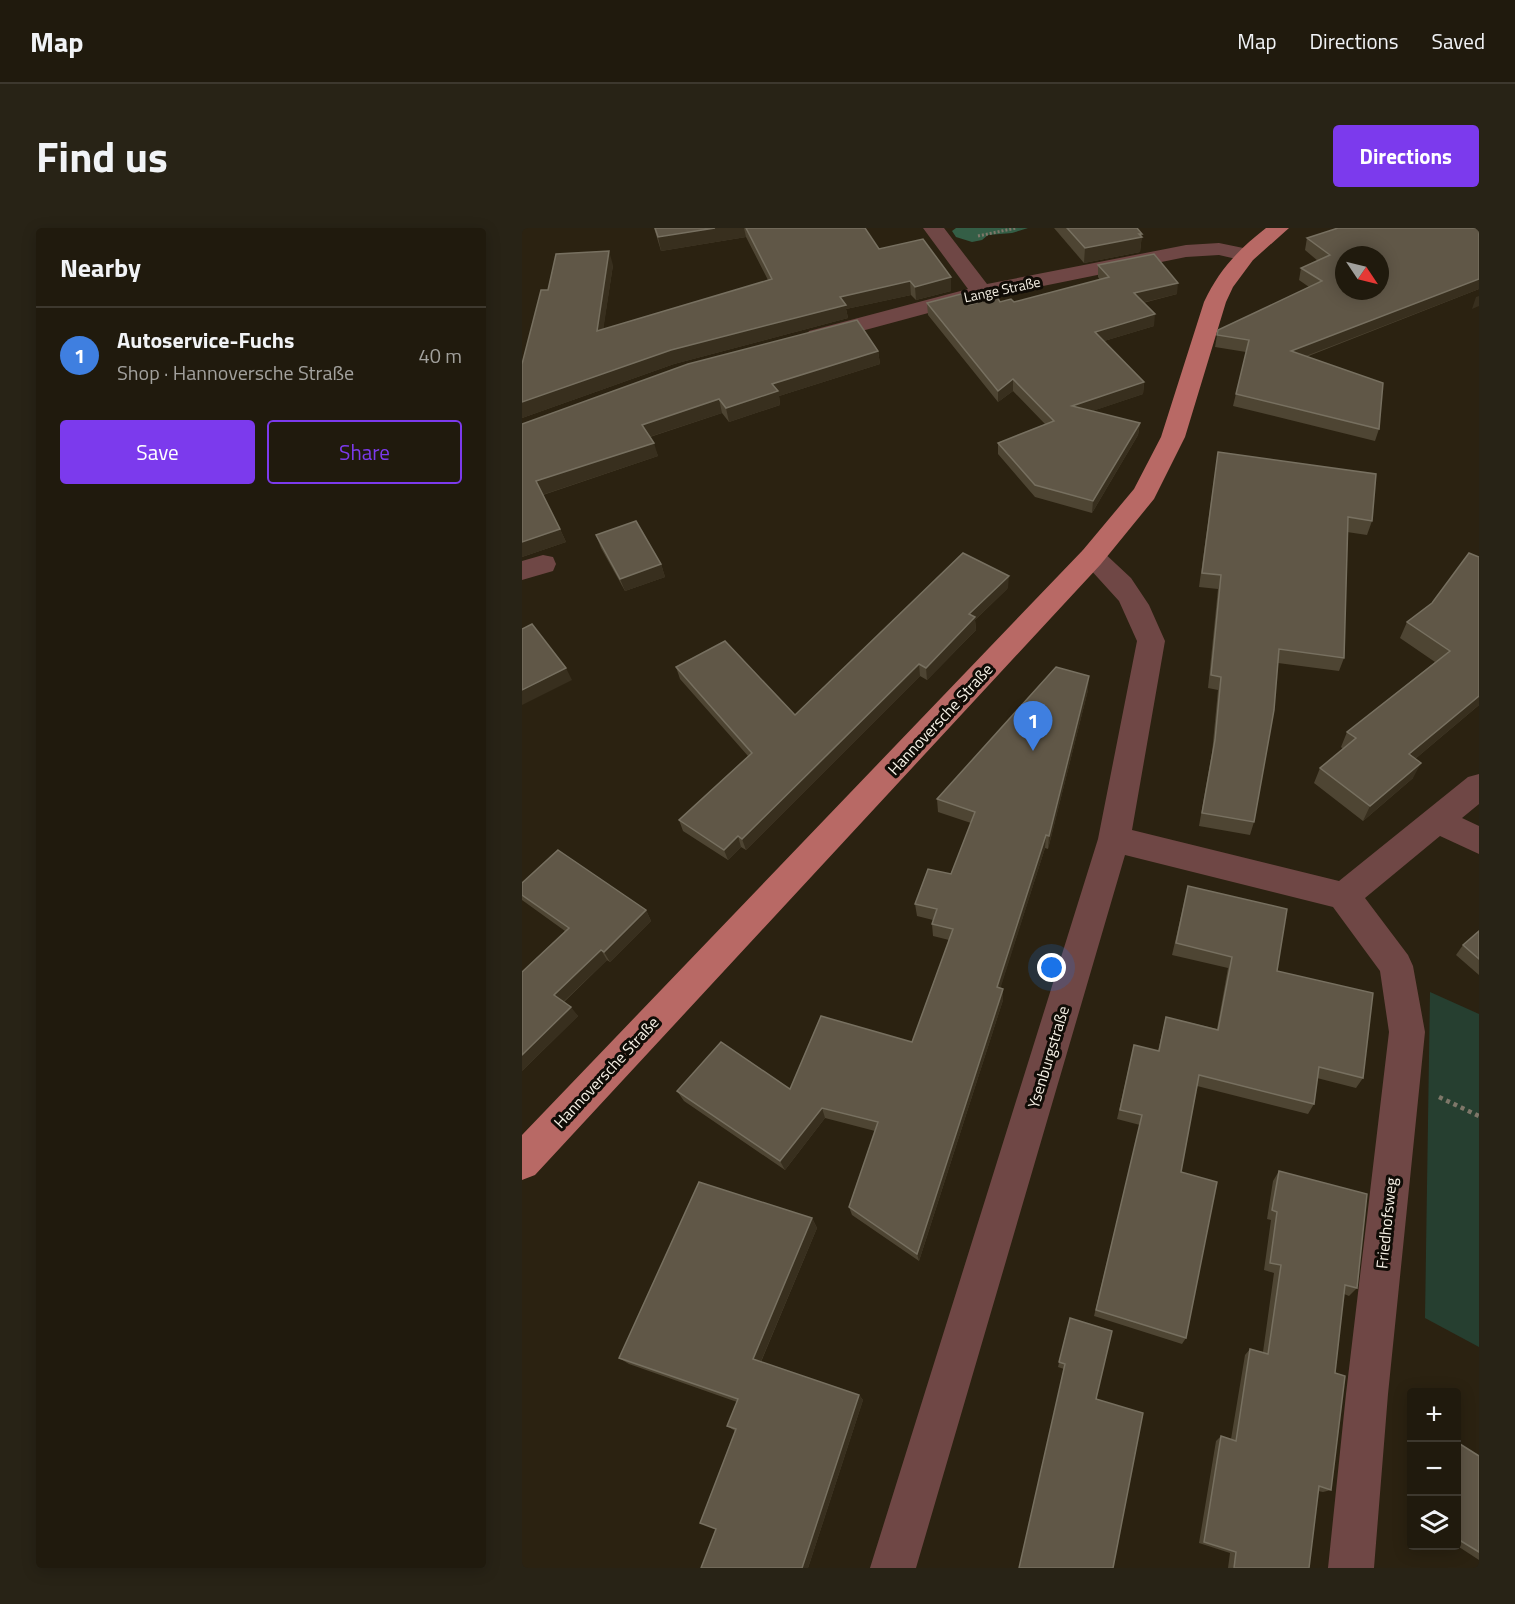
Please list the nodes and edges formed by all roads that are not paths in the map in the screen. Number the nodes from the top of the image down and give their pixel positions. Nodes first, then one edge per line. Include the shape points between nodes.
1 (933, 228) edge
2 (1198, 228) edge
3 (1279, 228) edge
4 (1219, 249) junction
5 (1245, 255) junction
6 (982, 292) junction
7 (798, 341) edge
8 (1092, 557) junction
9 (1479, 786) edge
10 (1438, 820) junction
11 (1114, 839) junction
12 (1479, 841) edge
13 (1344, 896) junction
14 (522, 1162) edge
15 (893, 1568) edge
16 (1351, 1568) edge

1 - 6 street
2 - 4 street
3 - 5 main road, Hannoversche Straße
4 - 5 street, Lange Straße
4 - 6 street, Lange Straße via 1185,251
5 - 8 main road, Hannoversche Straße via 1215,302 1173,437 1145,494
6 - 7 street, Lange Straße
8 - 11 street, Ysenburgstraße via 1131,596 1151,641
8 - 14 main road, Hannoversche Straße
9 - 10 street
10 - 12 street
10 - 13 street
11 - 13 street
11 - 15 street, Ysenburgstraße
13 - 16 street, Friedhofsweg via 1396,966 1407,1032 1366,1394

